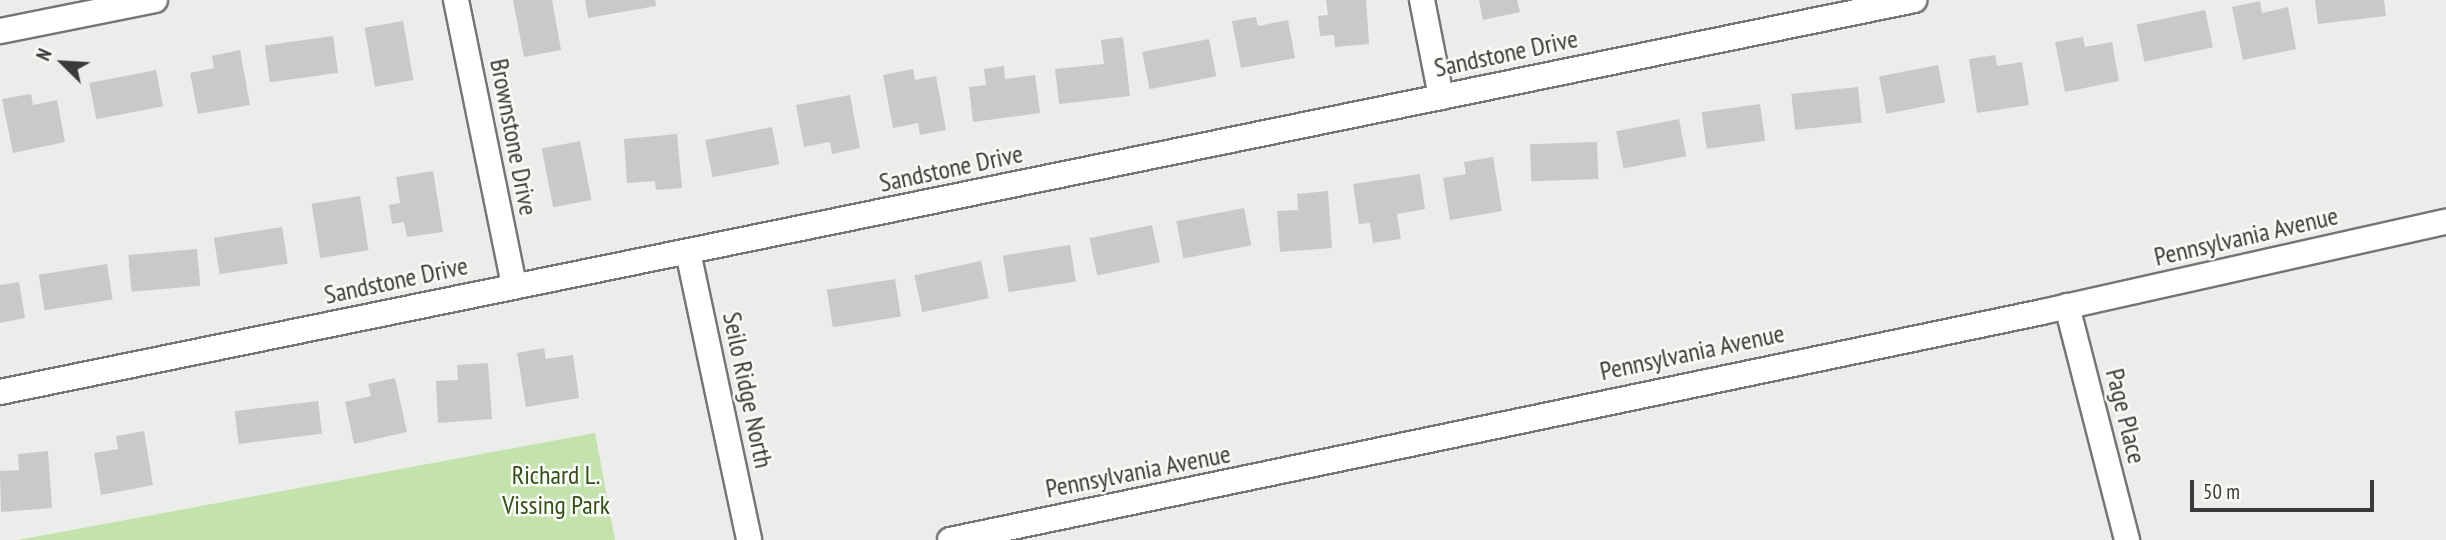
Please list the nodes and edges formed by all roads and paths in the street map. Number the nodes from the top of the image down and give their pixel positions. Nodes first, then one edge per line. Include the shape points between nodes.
1 (155, 0) edge
2 (456, 0) edge
3 (1422, 0) edge
4 (1914, 0) edge
5 (0, 31) edge
6 (1441, 97) junction
7 (2446, 222) edge
8 (688, 252) junction
9 (514, 286) junction
10 (2067, 306) junction
11 (0, 392) edge
12 (749, 540) edge
13 (950, 540) edge
14 (2127, 540) edge

1 - 5 street
2 - 9 street, Brownstone Drive
3 - 6 street
4 - 6 street, Sandstone Drive
6 - 8 street, Sandstone Drive
7 - 10 street, Pennsylvania Avenue
8 - 9 street, Sandstone Drive
8 - 12 street, Seilo Ridge North
9 - 11 street, Sandstone Drive
10 - 13 street, Pennsylvania Avenue
10 - 14 street, Page Place

